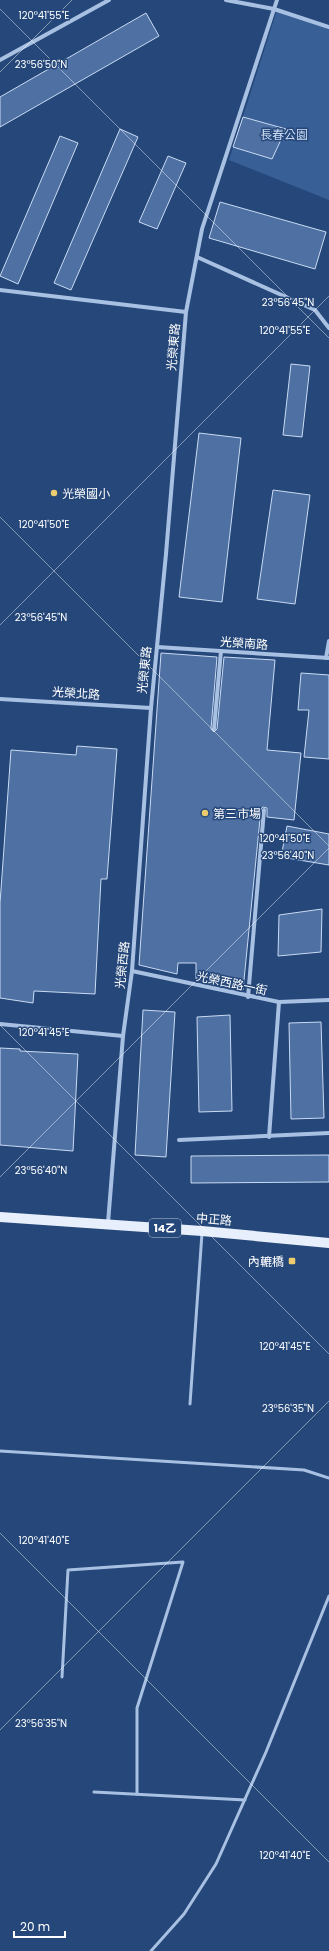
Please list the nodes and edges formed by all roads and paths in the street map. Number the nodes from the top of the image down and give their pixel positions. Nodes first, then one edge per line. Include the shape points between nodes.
1 (109, 0) edge
2 (226, 0) edge
3 (277, 0) edge
4 (274, 9) junction
5 (329, 27) edge
6 (0, 60) edge
7 (197, 257) junction
8 (0, 290) edge
9 (186, 312) junction
10 (329, 328) edge
11 (329, 640) edge
12 (157, 647) junction
13 (221, 651) junction
14 (328, 658) edge
15 (0, 699) edge
16 (151, 708) junction
17 (214, 729) dead end
18 (264, 810) dead end
19 (132, 971) junction
20 (248, 997) junction
21 (329, 1000) edge
22 (279, 1002) junction
23 (0, 1024) edge
24 (123, 1036) junction
25 (329, 1133) edge
26 (269, 1137) junction
27 (179, 1140) dead end
28 (0, 1217) edge
29 (108, 1223) junction
30 (202, 1231) junction
31 (329, 1243) edge
32 (190, 1404) dead end
33 (0, 1451) edge
34 (329, 1478) edge
35 (329, 1596) edge
36 (62, 1677) dead end
37 (94, 1792) dead end
38 (137, 1794) junction
39 (245, 1800) junction
40 (151, 1951) edge

1 - 6 street
2 - 4 street
3 - 4 street, 光榮東路
4 - 5 street
4 - 7 street, 光榮東路 via 202,229
7 - 9 street, 光榮東路
7 - 10 street via 315,310
8 - 9 street
9 - 12 street, 光榮東路
11 - 14 street
12 - 13 street, 光榮南路
12 - 16 street, 光榮東路
13 - 14 street, 光榮南路
13 - 17 street
15 - 16 street, 光榮北路
16 - 19 street, 光榮西路
18 - 20 street
19 - 20 street, 光榮西路一街
19 - 24 street, 光榮西路
20 - 22 street, 光榮西路一街
21 - 22 street, 光榮西路一街
22 - 26 street
23 - 24 street
24 - 29 street, 光榮西路
25 - 26 street
26 - 27 street
28 - 29 main road, 中正路 / 14乙
29 - 30 main road, 中正路 / 14乙
30 - 31 main road, 中正路 / 14乙
30 - 32 lane
33 - 34 lane via 304,1470
35 - 39 lane
36 - 38 lane via 68,1570 183,1562 137,1708
37 - 38 lane
38 - 39 lane
39 - 40 lane via 216,1864 184,1914

